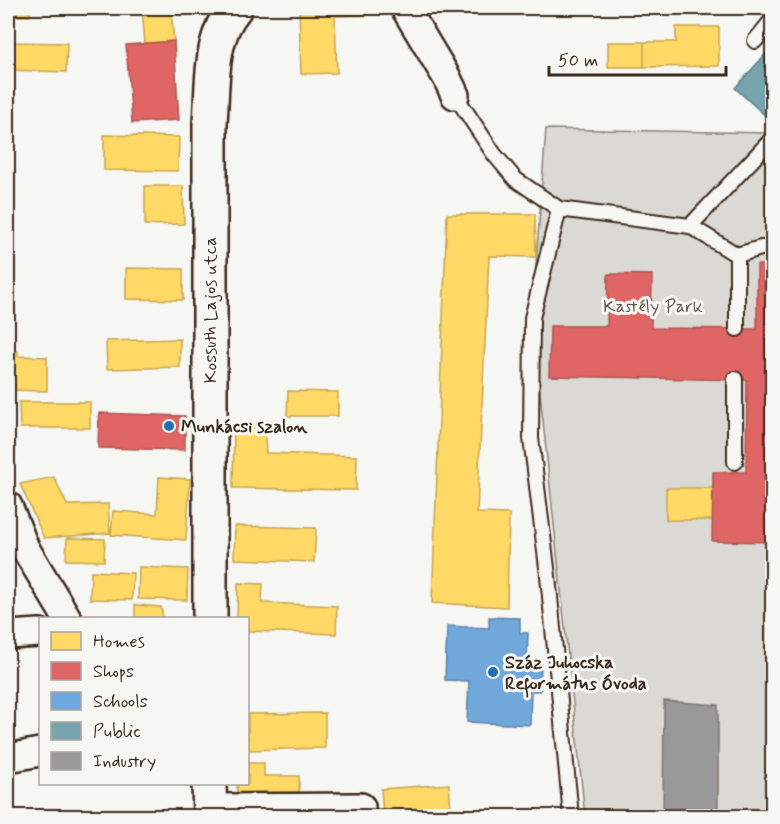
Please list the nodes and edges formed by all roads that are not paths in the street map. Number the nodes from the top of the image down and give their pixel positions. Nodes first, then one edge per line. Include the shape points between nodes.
1 (235, 8) edge
2 (405, 8) edge
3 (772, 20) edge
4 (755, 40) dead end
5 (454, 95) joint
6 (772, 140) edge
7 (559, 209) junction
8 (690, 226) junction
9 (772, 248) edge
10 (737, 255) junction
11 (737, 329) dead end
12 (735, 380) dead end
13 (735, 462) dead end
14 (8, 506) edge
15 (67, 617) edge
16 (210, 617) edge
17 (39, 633) edge
18 (8, 635) edge
19 (39, 752) edge
20 (8, 758) edge
21 (210, 803) edge
22 (361, 807) dead end
23 (571, 816) edge

1 - 16 main road, Kossuth Lajos utca via 215,50 210,123
2 - 5 street
3 - 4 lane
5 - 7 lane via 515,179
6 - 8 lane
7 - 8 lane
7 - 23 lane via 532,318 531,438
8 - 10 lane
9 - 10 lane
10 - 11 lane
12 - 13 lane
14 - 15 street via 25,548
17 - 18 street
19 - 20 street
21 - 22 street

